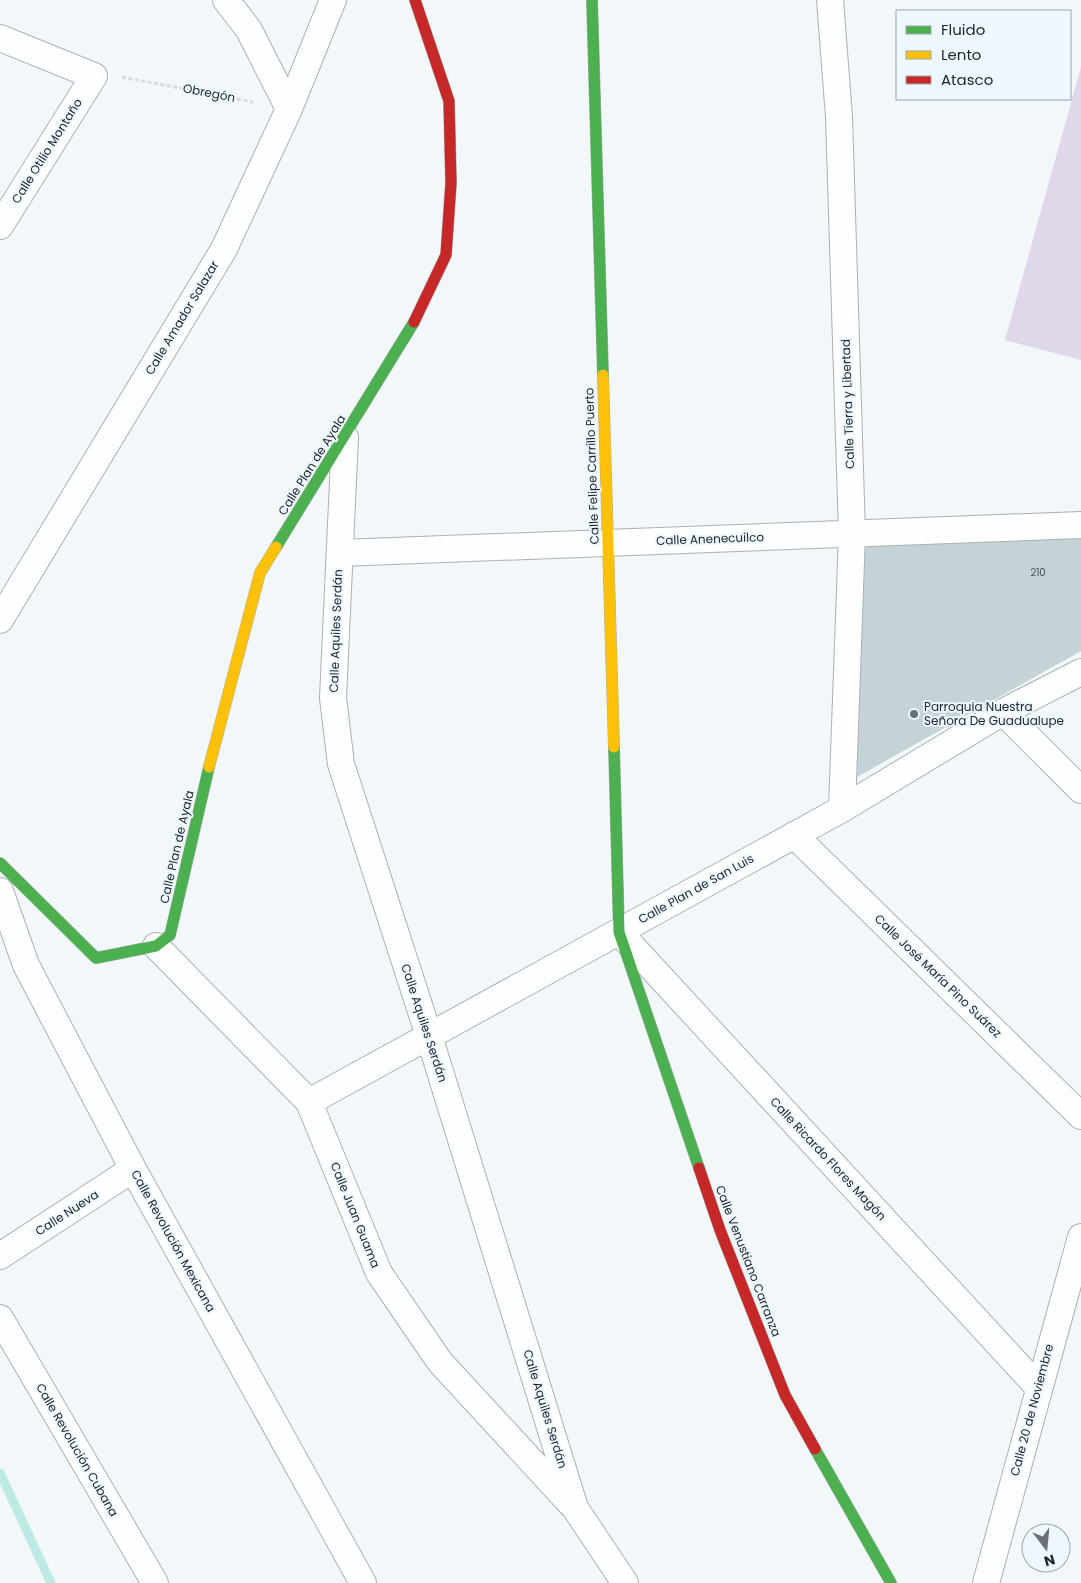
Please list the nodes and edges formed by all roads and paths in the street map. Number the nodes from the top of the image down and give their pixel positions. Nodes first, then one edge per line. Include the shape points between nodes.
1 (226, 0) edge
2 (333, 0) edge
3 (414, 0) edge
4 (592, 0) edge
5 (830, 0) edge
6 (0, 38) edge
7 (129, 77) dead end
8 (290, 109) junction
9 (0, 226) edge
10 (345, 438) junction
11 (1081, 525) edge
12 (852, 534) junction
13 (608, 543) junction
14 (340, 552) junction
15 (0, 620) edge
16 (1081, 672) edge
17 (1003, 712) junction
18 (1081, 790) edge
19 (842, 809) junction
20 (794, 835) junction
21 (0, 862) edge
22 (0, 891) edge
23 (619, 932) junction
24 (156, 946) junction
25 (429, 1036) junction
26 (309, 1102) junction
27 (1081, 1116) edge
28 (134, 1169) junction
29 (1081, 1237) edge
30 (0, 1256) edge
31 (0, 1318) edge
32 (1038, 1386) junction
33 (575, 1508) junction
34 (155, 1583) edge
35 (363, 1583) edge
36 (625, 1583) edge
37 (891, 1583) edge
38 (986, 1583) edge

1 - 8 street via 249,30
2 - 8 street, Calle Amador Salazar
3 - 10 street, Calle Plan de Ayala via 449,102 451,183 446,255 411,328
4 - 13 street, Calle Felipe Carrillo Puerto
5 - 12 street, Calle Tierra y Libertad via 839,117
6 - 9 street, Calle Otilio Montaño via 94,76
7 - 8 path, Obregón
8 - 15 street, Calle Amador Salazar via 224,249
10 - 14 street, Calle Aquiles Serdán
10 - 24 street, Calle Plan de Ayala via 260,573 222,713 170,935
11 - 12 street, Calle Anenecuilco
12 - 13 street, Calle Anenecuilco
12 - 19 street, Calle Tierra y Libertad
13 - 14 street, Calle Anenecuilco
13 - 23 street, Calle Felipe Carrillo Puerto
14 - 25 street, Calle Aquiles Serdán via 333,698 340,764
16 - 17 street, Calle Plan de San Luis
17 - 18 street
17 - 19 street, Calle Plan de San Luis
19 - 20 street, Calle Plan de San Luis
20 - 23 street, Calle Plan de San Luis
20 - 27 street, Calle José María Pino Suárez
21 - 24 street via 96,958
22 - 28 street, Calle Revolución Mexicana via 26,965
23 - 25 street, Calle Plan de San Luis
23 - 32 street, Calle Ricardo Flores Magón
23 - 37 street, Calle Venustiano Carranza via 720,1230 785,1395
24 - 26 street, Calle Juan Guama
25 - 26 street, Calle Plan de San Luis
25 - 33 street, Calle Aquiles Serdán
26 - 33 street, Calle Juan Guama via 379,1273 440,1362
28 - 30 street, Calle Nueva
28 - 35 street, Calle Revolución Mexicana
29 - 32 street, Calle 20 de Noviembre
31 - 34 street, Calle Revolución Cubana
32 - 38 street, Calle 20 de Noviembre
33 - 36 street, Calle Aquiles Serdán

